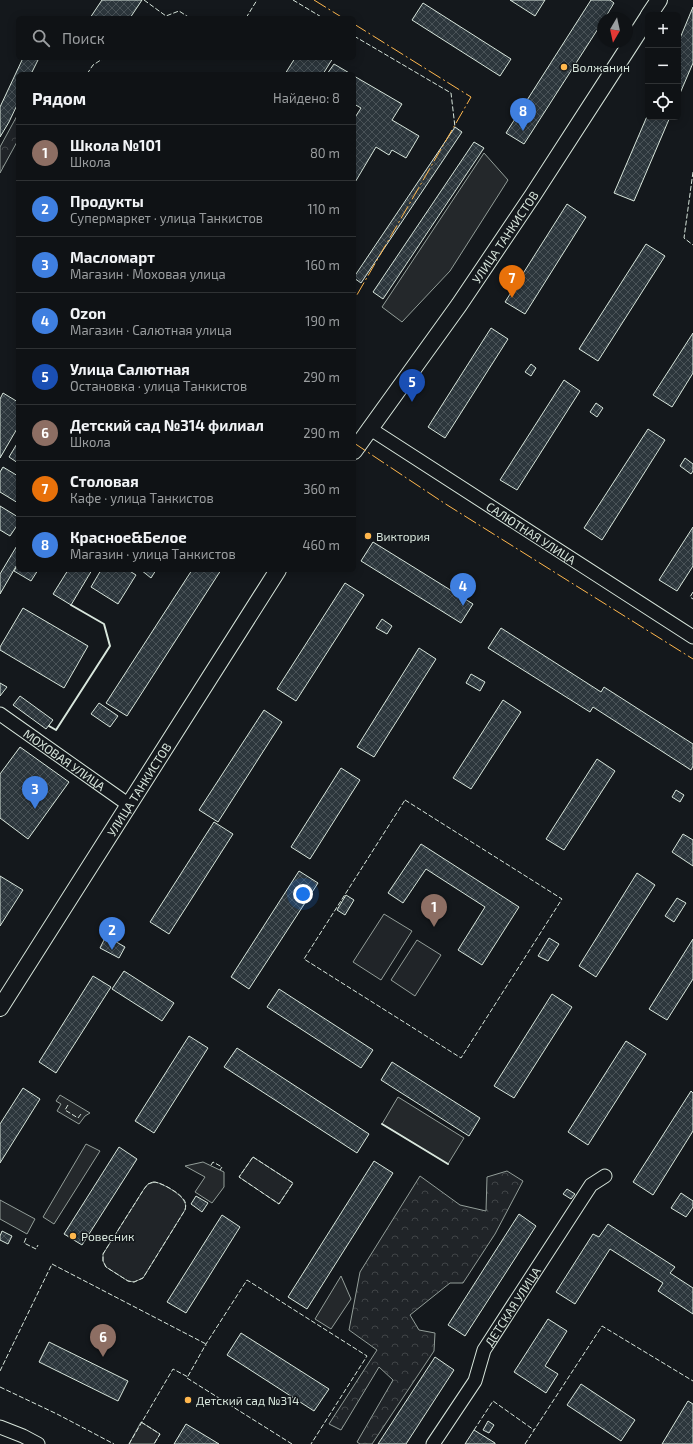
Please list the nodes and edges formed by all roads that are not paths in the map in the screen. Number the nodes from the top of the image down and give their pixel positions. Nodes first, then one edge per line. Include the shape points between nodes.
1 (659, 0) edge
2 (652, 12) edge
3 (645, 22) edge
4 (370, 428) junction
5 (356, 448) edge
6 (277, 572) edge
7 (693, 637) edge
8 (0, 714) edge
9 (129, 805) junction
10 (0, 1008) edge
11 (605, 1176) dead end
12 (0, 1426) edge
13 (38, 1444) edge
14 (433, 1444) edge

1 - 2 main road, УЛИЦА ТАНКИСТОВ
3 - 4 main road, УЛИЦА ТАНКИСТОВ via 467,292
4 - 5 main road, УЛИЦА ТАНКИСТОВ
4 - 7 street, САЛЮТНАЯ УЛИЦА
6 - 9 main road, УЛИЦА ТАНКИСТОВ
8 - 9 street, МОХОВАЯ УЛИЦА
9 - 10 main road, УЛИЦА ТАНКИСТОВ
11 - 14 street, ДЕТСКАЯ УЛИЦА via 591,1185 484,1350 475,1381
12 - 13 street

